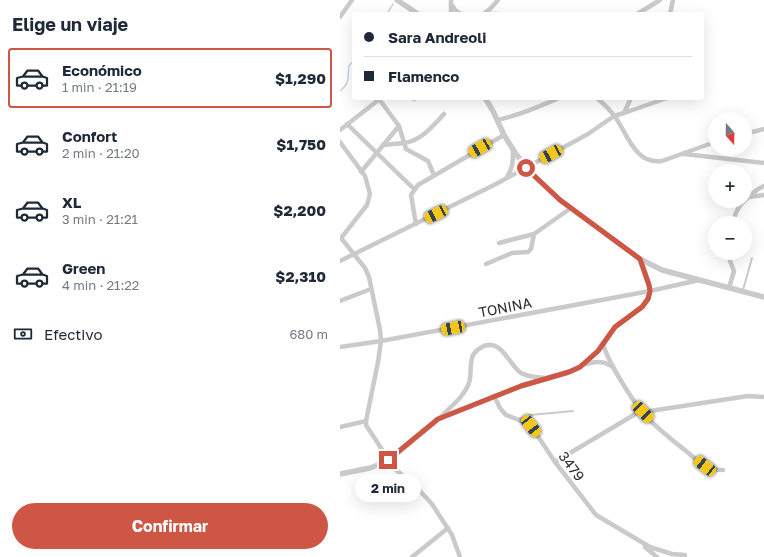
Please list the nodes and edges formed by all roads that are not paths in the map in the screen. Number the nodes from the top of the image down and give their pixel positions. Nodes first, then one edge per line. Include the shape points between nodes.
1 (352, 0) edge
2 (397, 0) edge
3 (498, 0) edge
4 (660, 0) edge
5 (673, 0) edge
6 (451, 2) edge
7 (415, 12) edge
8 (458, 12) edge
9 (486, 12) edge
10 (640, 12) edge
11 (670, 12) edge
12 (340, 17) edge
13 (379, 100) edge
14 (381, 100) edge
15 (486, 100) edge
16 (554, 100) edge
17 (599, 100) edge
18 (630, 100) edge
19 (661, 100) edge
20 (624, 113) junction
21 (444, 114) dead end
22 (614, 116) junction
23 (497, 120) junction
24 (347, 124) junction
25 (399, 126) junction
26 (764, 129) edge
27 (340, 130) edge
28 (752, 132) edge
29 (504, 135) junction
30 (340, 142) edge
31 (404, 143) junction
32 (382, 145) junction
33 (708, 145) edge
34 (514, 150) junction
35 (376, 152) junction
36 (682, 154) junction
37 (764, 163) edge
38 (526, 168) junction
39 (360, 172) junction
40 (434, 175) junction
41 (506, 179) junction
42 (764, 186) edge
43 (414, 189) junction
44 (752, 195) edge
45 (764, 195) edge
46 (752, 198) edge
47 (571, 208) junction
48 (416, 224) junction
49 (534, 234) junction
50 (499, 243) dead end
51 (354, 254) junction
52 (640, 259) junction
53 (730, 260) edge
54 (751, 260) edge
55 (340, 261) edge
56 (486, 264) dead end
57 (700, 280) junction
58 (729, 288) junction
59 (371, 289) junction
60 (650, 291) junction
61 (742, 292) junction
62 (763, 296) edge
63 (340, 301) edge
64 (381, 341) junction
65 (603, 343) junction
66 (340, 347) edge
67 (580, 367) junction
68 (615, 369) junction
69 (547, 378) junction
70 (494, 396) junction
71 (764, 397) edge
72 (573, 411) dead end
73 (643, 412) junction
74 (438, 419) junction
75 (518, 420) junction
76 (366, 421) junction
77 (340, 427) edge
78 (388, 460) junction
79 (555, 462) junction
80 (723, 470) dead end
81 (340, 474) edge
82 (448, 528) junction
83 (641, 543) junction
84 (685, 555) dead end
85 (412, 557) edge
86 (460, 557) edge
87 (657, 557) edge

1 - 12 street
2 - 7 street
3 - 9 street
4 - 10 street
5 - 11 street
6 - 8 street
13 - 24 street
14 - 25 street
15 - 23 street
16 - 23 street via 527,112
17 - 22 street
18 - 20 street
19 - 20 street
20 - 22 street
21 - 31 street via 422,136
22 - 36 street via 632,147 641,156 655,162
22 - 38 street via 588,134
23 - 29 street
24 - 27 street
24 - 35 street
25 - 31 street
25 - 32 street
26 - 28 street
29 - 34 street
29 - 40 street
30 - 39 street
31 - 32 street
31 - 40 street via 406,149 428,162
32 - 35 street
33 - 36 street
34 - 38 street
34 - 41 street via 513,165
35 - 39 street
35 - 43 street
36 - 37 street
38 - 41 street
38 - 47 street
39 - 51 street via 365,176 370,194 367,205 341,238
40 - 43 street
41 - 48 street
42 - 44 street
43 - 48 street via 411,200
45 - 46 street
47 - 49 street
47 - 52 street
48 - 51 street
49 - 50 street
49 - 56 street via 528,252 512,253
51 - 55 street
51 - 59 street via 365,268
52 - 57 street via 662,270
52 - 60 street
53 - 58 street via 734,271
54 - 61 lane
57 - 58 street
57 - 60 street, TONINA
58 - 61 street
59 - 63 street
59 - 64 street
60 - 64 street, TONINA
60 - 65 street via 642,307 615,327
61 - 62 street
64 - 66 street, TONINA
64 - 76 street
65 - 67 street
65 - 68 street
67 - 68 street via 592,362 601,362
67 - 69 street
68 - 73 street
69 - 70 street
69 - 74 street via 526,376 515,368 496,346 486,345 473,355 469,382 462,395
70 - 74 street
70 - 75 street, 3479 via 506,415
71 - 73 street via 748,396
72 - 75 lane via 530,415
73 - 79 street
73 - 80 street via 664,434 705,466
74 - 78 street
75 - 79 street, 3479 via 531,426
76 - 77 street
76 - 78 street
78 - 81 street via 370,468
78 - 82 street via 398,473 428,500
79 - 83 street, 3479 via 596,515
82 - 85 street
82 - 86 street
83 - 84 street, 3479 via 659,551
83 - 87 street, 3479

